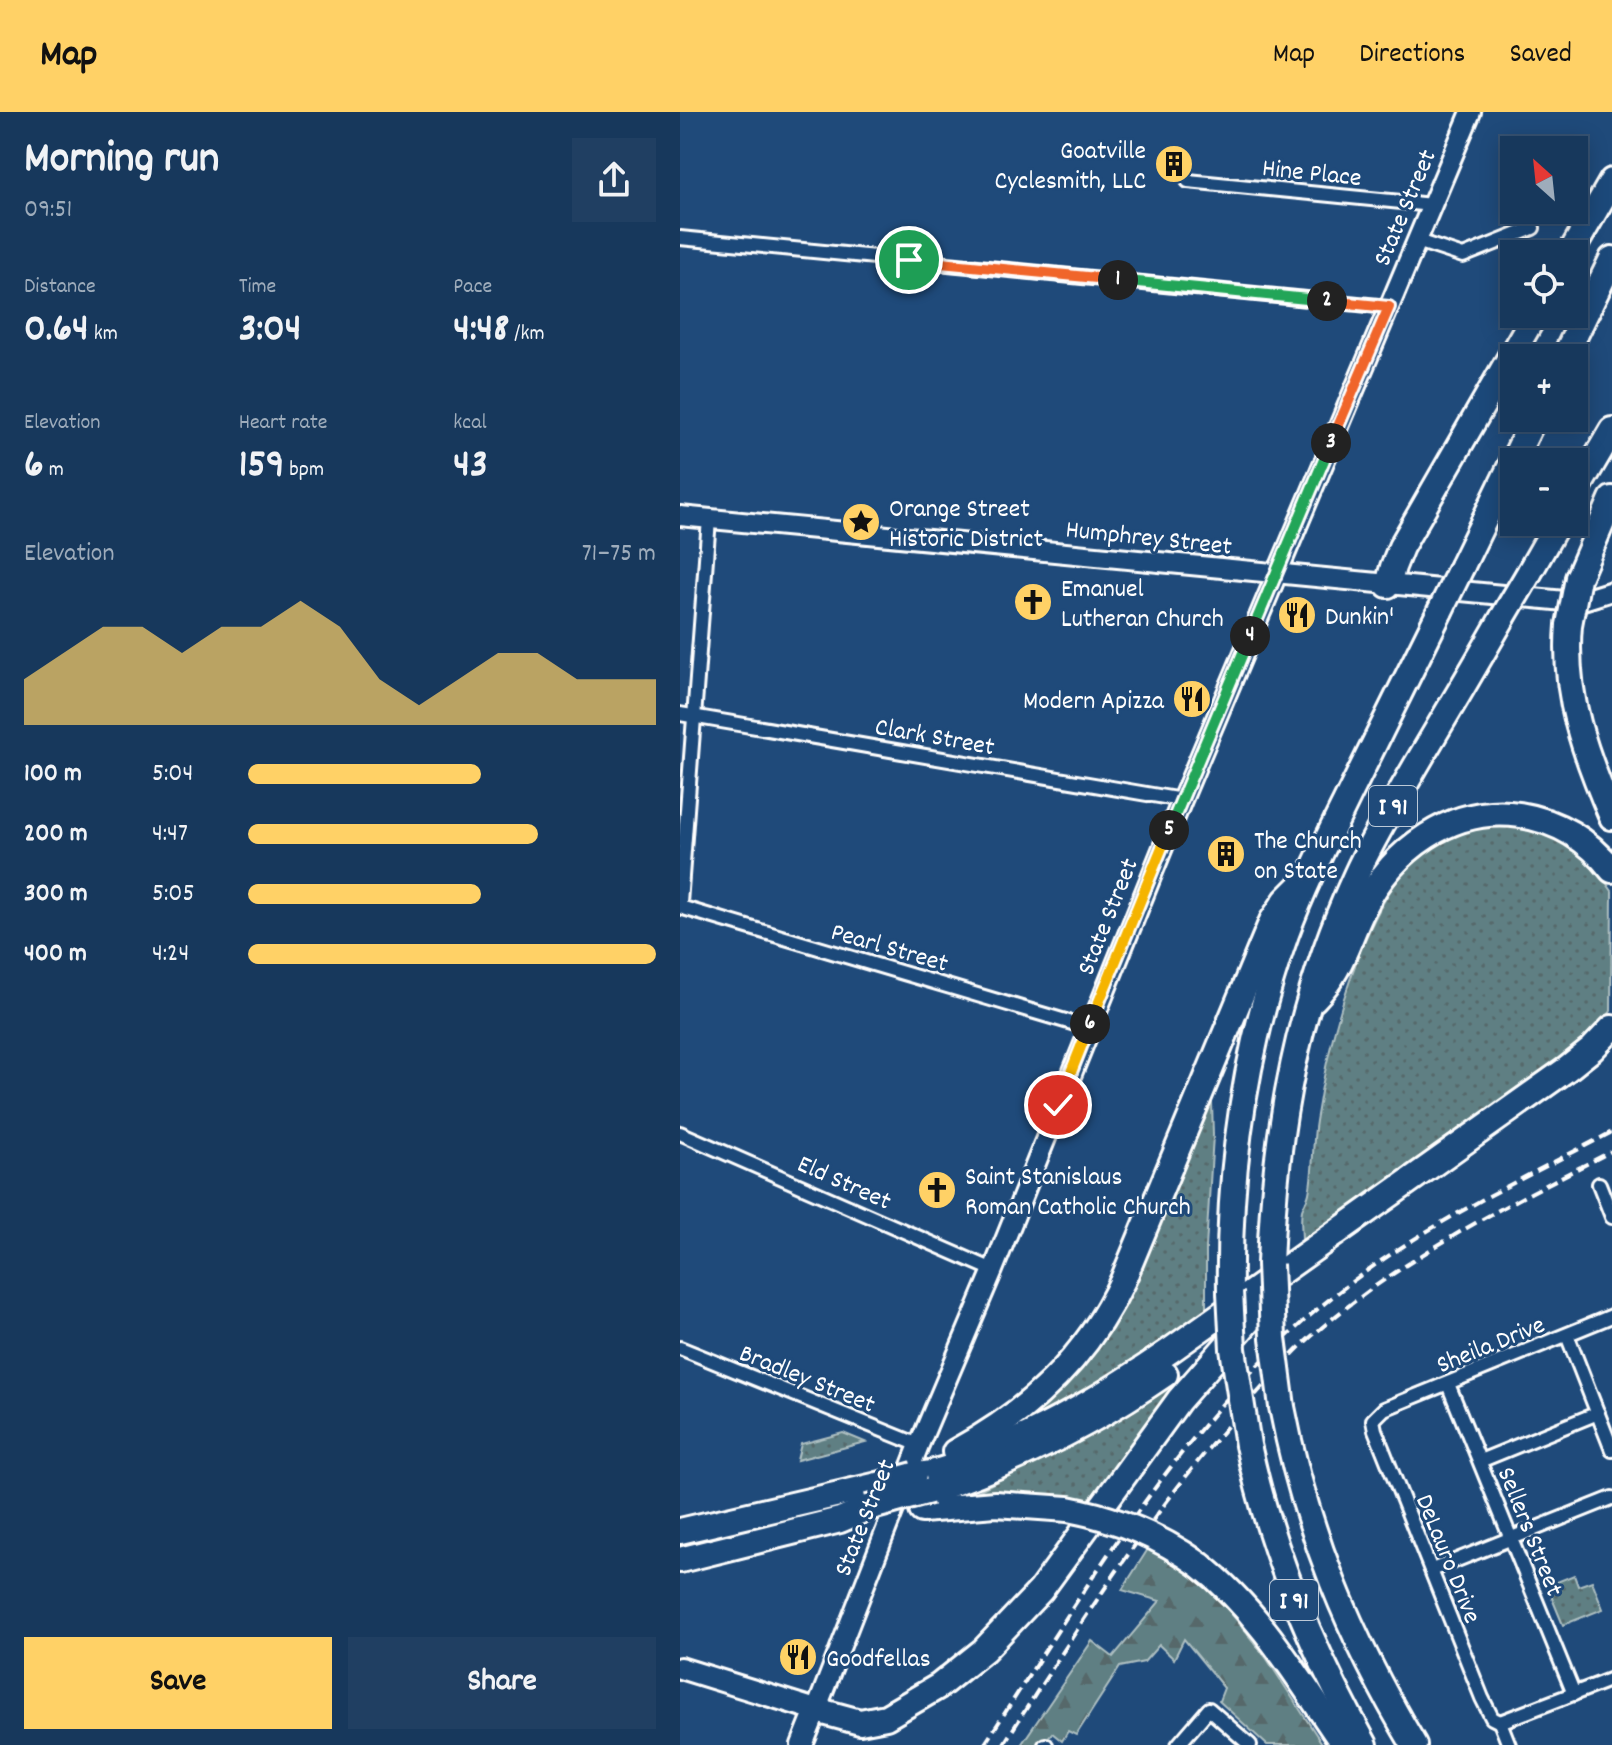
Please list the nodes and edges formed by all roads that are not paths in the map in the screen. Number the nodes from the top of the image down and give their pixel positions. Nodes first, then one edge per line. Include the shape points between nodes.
1 (1471, 112) edge
2 (1188, 181) dead end
3 (1612, 181) edge
4 (1432, 205) junction
5 (1533, 228) dead end
6 (680, 238) edge
7 (1578, 240) edge
8 (1417, 241) junction
9 (1612, 259) edge
10 (1389, 307) junction
11 (1527, 328) edge
12 (1571, 344) edge
13 (1612, 430) edge
14 (1527, 432) edge
15 (1588, 471) edge
16 (1612, 499) edge
17 (680, 516) edge
18 (709, 519) junction
19 (1550, 536) edge
20 (1276, 575) junction
21 (1388, 585) junction
22 (1612, 591) edge
23 (687, 714) edge
24 (1182, 800) junction
25 (1612, 817) edge
26 (1612, 870) edge
27 (1310, 876) junction
28 (680, 905) edge
29 (1307, 1007) junction
30 (1089, 1028) junction
31 (1612, 1028) edge
32 (1612, 1053) edge
33 (680, 1133) edge
34 (1599, 1184) dead end
35 (1612, 1217) edge
36 (993, 1270) junction
37 (1262, 1305) junction
38 (1612, 1316) edge
39 (1567, 1335) junction
40 (680, 1348) edge
41 (1448, 1384) junction
42 (1384, 1409) joint
43 (1598, 1413) junction
44 (919, 1445) junction
45 (1612, 1450) edge
46 (1480, 1461) junction
47 (929, 1481) junction
48 (1612, 1498) edge
49 (680, 1531) edge
50 (1511, 1539) junction
51 (680, 1560) edge
52 (1432, 1570) junction
53 (680, 1668) edge
54 (1612, 1679) edge
55 (1574, 1694) junction
56 (816, 1710) junction
57 (1500, 1722) junction
58 (802, 1745) edge
59 (1178, 1745) edge
60 (1250, 1745) edge
61 (1344, 1745) edge
62 (1365, 1745) edge
63 (1414, 1745) edge
64 (1509, 1745) edge

1 - 4 main road, State Street
2 - 4 street, Hine Place
3 - 7 highway
4 - 8 main road, State Street
5 - 8 street via 1463,256
6 - 10 street
8 - 10 main road, State Street
9 - 12 highway
10 - 20 main road, State Street
11 - 21 highway via 1401,547
13 - 15 highway
14 - 27 highway, I 91, bridge
16 - 25 highway, bridge via 1578,578 1569,625 1568,678 1588,761
17 - 18 main road, Humphrey Street
18 - 20 main road, Humphrey Street
18 - 23 street
19 - 29 highway, I 91, bridge via 1357,873
20 - 21 main road, Humphrey Street
20 - 24 main road, State Street
21 - 22 main road, Humphrey Street via 1571,601
23 - 24 street, Clark Street
23 - 28 street
24 - 30 main road, State Street
26 - 29 highway via 1587,843 1542,820 1490,814 1442,827 1388,870 1364,908 1336,972
27 - 47 highway via 1272,921 1123,1280 1094,1332 1062,1373 1020,1412
27 - 62 highway, I 91, bridge via 1273,975 1249,1068 1233,1183 1233,1349 1264,1512 1293,1597
28 - 30 street, Pearl Street
29 - 63 highway, I 91, bridge via 1279,1134 1270,1264 1282,1407 1304,1504 1331,1583
30 - 36 main road, State Street
31 - 47 highway via 1567,1069 1137,1373 1042,1429
32 - 37 highway
33 - 36 street, Eld Street
34 - 35 street
36 - 44 main road, State Street
37 - 47 highway via 1081,1427 1019,1458
37 - 56 highway via 1179,1400 1041,1590 984,1650 939,1686 886,1717 860,1722
38 - 39 street, Sheila Drive
39 - 41 street, Sheila Drive
39 - 43 street
40 - 44 street, Bradley Street
41 - 42 street, Sheila Drive
41 - 46 street, Sellers Street
42 - 52 street, DeLauro Drive via 1373,1420 1375,1430
43 - 45 street
43 - 46 street
44 - 56 main road, State Street
46 - 50 street, Sellers Street
47 - 49 highway, bridge via 878,1485
47 - 51 highway, bridge via 857,1516
47 - 61 highway, bridge via 995,1504 1103,1517 1200,1565 1261,1626
48 - 50 street
50 - 52 street
50 - 55 street, Sellers Street
52 - 57 street, DeLauro Drive via 1482,1698
53 - 56 main road
54 - 55 street
55 - 57 street
56 - 58 main road, State Street
57 - 64 street, DeLauro Drive
59 - 60 street via 1209,1709

